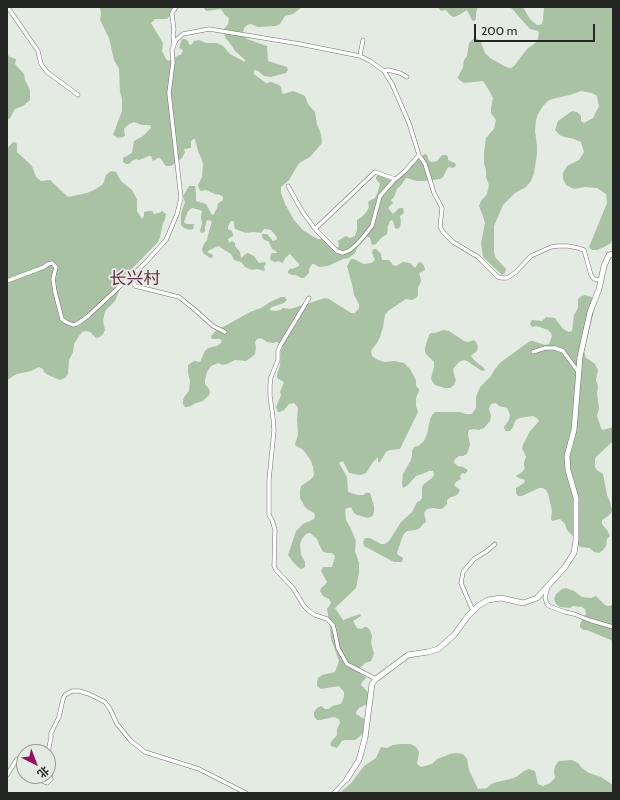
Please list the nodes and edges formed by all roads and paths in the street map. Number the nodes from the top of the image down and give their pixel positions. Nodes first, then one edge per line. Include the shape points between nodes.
1 (7, 7) edge
2 (176, 7) edge
3 (363, 40) dead end
4 (174, 45) junction
5 (360, 56) junction
6 (384, 71) junction
7 (407, 77) dead end
8 (78, 95) dead end
9 (419, 156) junction
10 (395, 179) junction
11 (288, 186) dead end
12 (315, 229) junction
13 (613, 254) edge
14 (130, 276) junction
15 (601, 280) junction
16 (7, 281) edge
17 (310, 298) dead end
18 (224, 332) dead end
19 (533, 352) dead end
20 (578, 373) junction
21 (495, 544) dead end
22 (548, 586) junction
23 (473, 611) junction
24 (613, 627) edge
25 (376, 679) junction
26 (49, 744) edge
27 (16, 761) edge
28 (7, 775) edge
29 (347, 780) joint
30 (246, 793) edge
31 (334, 793) edge

1 - 8 street via 38,51 41,64 47,72
2 - 4 street via 172,12
3 - 5 street
4 - 5 street via 183,34 209,30
4 - 14 street via 169,93 181,198 166,240
5 - 6 street
6 - 7 street via 400,73
6 - 9 street via 392,84
9 - 10 street
9 - 15 street via 425,164 434,193 442,208 440,227 443,232 453,242 478,257 498,276 507,278 530,256 551,247 568,246 584,250 591,275 594,279
10 - 12 street via 375,172
10 - 12 street via 380,196 372,226 350,250 343,253 337,251
11 - 12 street
13 - 15 street via 609,255
14 - 16 street via 88,316 73,325 62,319 53,279 56,267 52,263
14 - 18 street via 135,286 179,297 213,326
15 - 20 street via 590,312
17 - 25 street via 280,346 271,377 270,396 274,430 269,480 269,515 275,530 274,566 304,606 333,625 338,648 347,664
19 - 20 street via 545,348 563,351
20 - 22 street via 574,430 567,456 576,498 576,540 574,553
21 - 23 street via 474,559 463,572 461,583
22 - 23 street via 537,598 529,601 523,603 501,598 488,600
22 - 24 street via 545,598 549,606
23 - 25 street via 454,635 438,649 408,655
25 - 29 street via 372,684 365,738 358,760
26 - 30 street via 65,695 79,690 105,702 117,724 145,752 199,769
27 - 28 street
29 - 31 street

